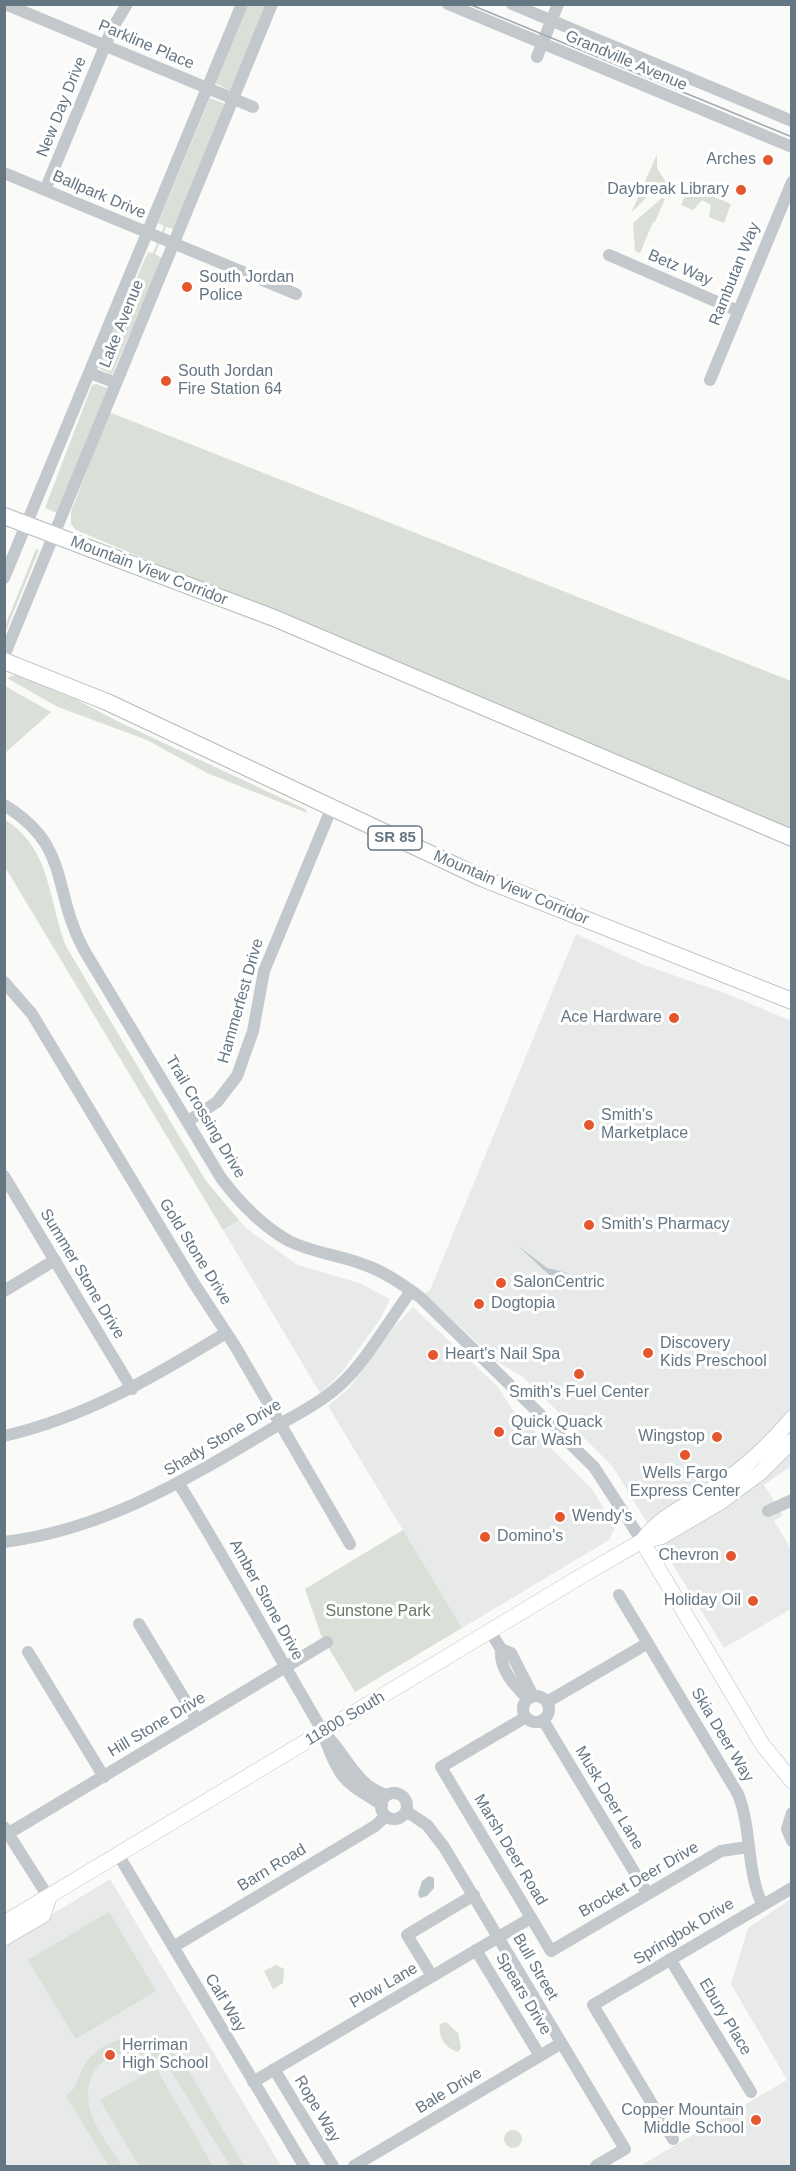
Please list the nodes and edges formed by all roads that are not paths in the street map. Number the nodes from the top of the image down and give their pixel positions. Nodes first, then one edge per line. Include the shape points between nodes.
1 (5, 4) edge
2 (127, 4) edge
3 (242, 4) edge
4 (272, 4) edge
5 (448, 4) edge
6 (512, 4) edge
7 (558, 4) edge
8 (552, 21) junction
9 (543, 43) junction
10 (105, 46) junction
11 (537, 57) dead end
12 (207, 88) junction
13 (233, 99) junction
14 (253, 107) dead end
15 (792, 121) edge
16 (792, 147) edge
17 (4, 173) edge
18 (792, 182) edge
19 (45, 190) junction
20 (148, 233) junction
21 (174, 243) junction
22 (609, 255) dead end
23 (296, 294) dead end
24 (738, 311) junction
25 (90, 373) junction
26 (710, 380) dead end
27 (116, 383) junction
28 (4, 516) edge
29 (27, 524) junction
30 (54, 536) junction
31 (4, 578) edge
32 (4, 659) edge
33 (4, 805) edge
34 (332, 807) junction
35 (792, 838) edge
36 (4, 982) edge
37 (792, 1001) edge
38 (188, 1121) junction
39 (4, 1176) edge
40 (55, 1260) junction
41 (4, 1291) edge
42 (411, 1291) junction
43 (226, 1333) junction
44 (132, 1389) junction
45 (792, 1418) edge
46 (279, 1425) junction
47 (4, 1436) edge
48 (792, 1441) edge
49 (179, 1484) junction
50 (792, 1500) edge
51 (768, 1512) dead end
52 (642, 1541) junction
53 (4, 1542) edge
54 (350, 1544) dead end
55 (619, 1595) dead end
56 (139, 1624) dead end
57 (490, 1631) junction
58 (327, 1642) dead end
59 (648, 1643) junction
60 (28, 1652) dead end
61 (284, 1668) junction
62 (531, 1697) junction
63 (547, 1702) junction
64 (526, 1717) junction
65 (197, 1720) junction
66 (543, 1720) junction
67 (323, 1732) junction
68 (104, 1777) junction
69 (792, 1780) edge
70 (385, 1806) junction
71 (406, 1811) junction
72 (792, 1813) edge
73 (6, 1832) edge
74 (792, 1841) edge
75 (748, 1847) junction
76 (118, 1856) junction
77 (792, 1888) edge
78 (647, 1893) junction
79 (474, 1895) junction
80 (49, 1898) junction
81 (762, 1904) junction
82 (4, 1915) edge
83 (531, 1917) junction
84 (4, 1923) edge
85 (498, 1937) junction
86 (4, 1938) edge
87 (173, 1947) junction
88 (476, 1950) junction
89 (551, 1951) joint
90 (670, 1959) junction
91 (432, 1976) junction
92 (560, 2044) junction
93 (540, 2056) junction
94 (274, 2069) junction
95 (253, 2082) junction
96 (751, 2092) dead end
97 (673, 2139) dead end
98 (304, 2166) edge
99 (333, 2166) edge
100 (354, 2166) edge
101 (596, 2166) edge

1 - 10 street, Parkline Place
2 - 10 street, New Day Drive via 114,22
3 - 12 street, Lake Avenue
4 - 13 street, Lake Avenue
5 - 9 street, Grandville Avenue
6 - 8 street, Grandville Avenue
7 - 8 street
8 - 9 street
8 - 15 street, Grandville Avenue
9 - 11 street
9 - 16 street, Grandville Avenue
10 - 12 street, Parkline Place
10 - 19 street, New Day Drive
12 - 13 street
12 - 20 street, Lake Avenue
13 - 14 street
13 - 21 street, Lake Avenue
17 - 19 street, Ballpark Drive
18 - 24 street, Rambutan Way
19 - 20 street, Ballpark Drive
20 - 21 street, Ballpark Drive
20 - 25 street, Lake Avenue
21 - 23 street, Ballpark Drive
21 - 27 street, Lake Avenue
22 - 24 street, Betz Way
24 - 26 street, Rambutan Way
25 - 27 street
25 - 29 street, Lake Avenue
27 - 30 street, Lake Avenue
28 - 29 highway, Mountain View Corridor
29 - 30 highway, Mountain View Corridor
29 - 31 street, Lake Avenue
30 - 32 street, Lake Avenue
30 - 35 highway, Mountain View Corridor via 274,618
32 - 34 highway, Mountain View Corridor / SR 85 via 107,702
33 - 38 street, Trail Crossing Drive via 34,825 49,845 79,940
34 - 37 highway, Mountain View Corridor / SR 85 via 484,879
34 - 38 street, Hammerfest Drive via 266,964 253,1031 237,1076 217,1102
36 - 43 street, Gold Stone Drive via 32,1014
38 - 42 street, Trail Crossing Drive via 238,1201 274,1232 308,1249 366,1265
39 - 40 street, Summer Stone Drive
40 - 41 street
40 - 44 street, Summer Stone Drive
42 - 46 street, Shady Stone Drive via 341,1384
42 - 52 street, Trail Crossing Drive via 581,1453 611,1491
43 - 44 street
43 - 46 street, Gold Stone Drive
44 - 47 street via 76,1414
45 - 52 main road via 745,1465 653,1525
46 - 49 street, Shady Stone Drive
46 - 54 street, Gold Stone Drive
48 - 52 main road via 761,1472 722,1501 662,1537
49 - 53 street, Shady Stone Drive via 143,1503 88,1523
49 - 61 street, Amber Stone Drive via 250,1601
50 - 51 street
52 - 57 main road, 11800 South
52 - 69 main road via 762,1744
55 - 59 street, Skia Deer Way
56 - 65 street
57 - 62 street via 501,1648 500,1660 514,1684
57 - 67 main road, 11800 South
58 - 61 street, Hill Stone Drive
59 - 63 street
59 - 75 street, Skia Deer Way via 738,1794
60 - 68 street
61 - 65 street, Hill Stone Drive
61 - 67 street, Amber Stone Drive
62 - 63 street
62 - 64 street via 524,1705
63 - 66 street via 548,1714
64 - 66 street
64 - 83 street, Marsh Deer Road via 441,1767
65 - 68 street, Hill Stone Drive
66 - 78 street, Musk Deer Lane
67 - 70 street, Amber Stone Drive via 328,1752 342,1775 358,1791
67 - 76 main road, 11800 South
68 - 73 street, Hill Stone Drive
70 - 71 street via 397,1818
70 - 71 street via 395,1793 403,1796
70 - 87 street, Barn Road via 375,1826
71 - 79 street, Bull Street via 433,1831
72 - 74 street via 787,1829
73 - 80 street
75 - 78 street, Brocket Deer Drive via 721,1851
75 - 81 street, Skia Deer Way
76 - 80 main road, 11800 South
76 - 87 street, Calf Way
77 - 81 street, Springbok Drive
78 - 89 street, Brocket Deer Drive
79 - 85 street, Bull Street
79 - 91 street via 407,1935
80 - 82 main road, 11800 South via 28,1900
80 - 84 main road
80 - 86 main road, 11800 South via 44,1915
81 - 90 street, Springbok Drive
83 - 85 street, Plow Lane
83 - 89 street, Marsh Deer Road
85 - 88 street, Plow Lane
85 - 92 street, Bull Street
87 - 95 street, Calf Way
88 - 91 street, Plow Lane
88 - 93 street, Spears Drive
90 - 96 street, Ebury Place
90 - 97 street, Springbok Drive via 593,2005
91 - 94 street, Plow Lane
92 - 93 street, Bale Drive
92 - 101 street, Bull Street via 625,2149
93 - 100 street, Bale Drive
94 - 95 street, Plow Lane
94 - 99 street, Rope Way
95 - 98 street, Calf Way

